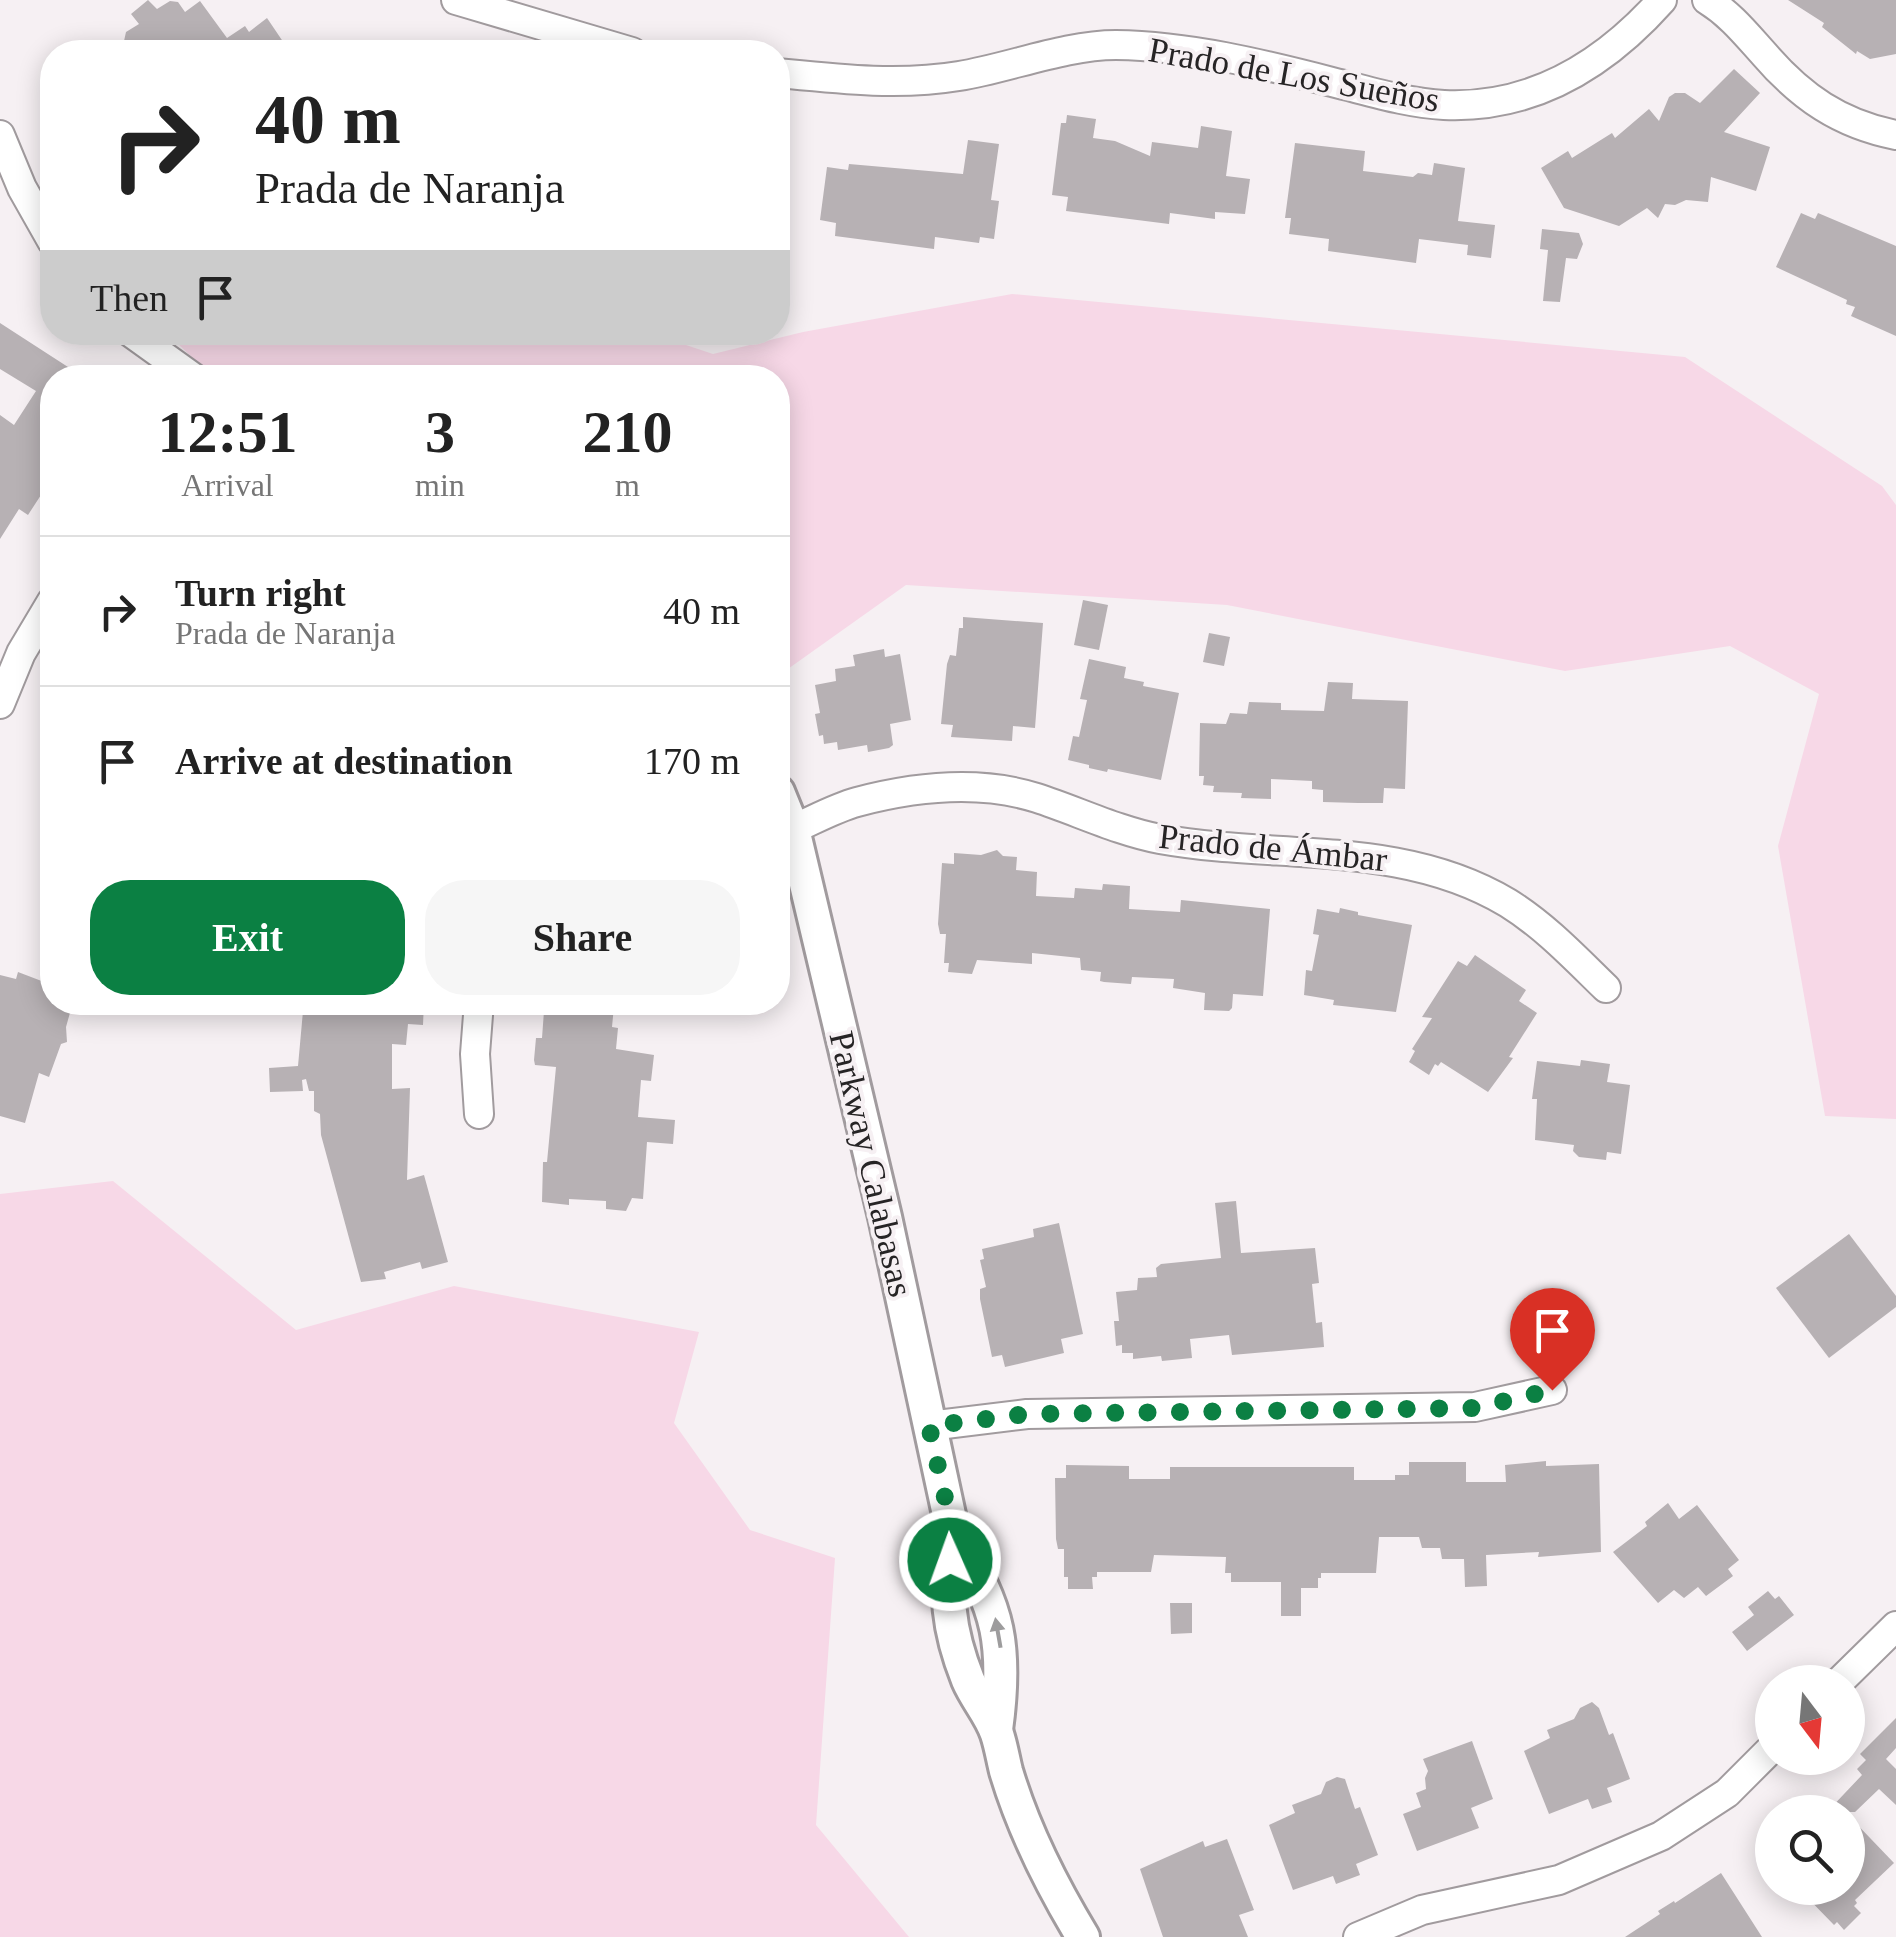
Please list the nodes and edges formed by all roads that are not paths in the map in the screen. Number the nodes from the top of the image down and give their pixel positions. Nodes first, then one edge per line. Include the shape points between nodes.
1 (456, 0) edge
2 (1662, 0) edge
3 (1707, 0) edge
4 (591, 40) edge
5 (790, 74) edge
6 (0, 135) edge
7 (1896, 135) edge
8 (40, 220) edge
9 (148, 345) edge
10 (176, 365) edge
11 (40, 622) edge
12 (0, 704) edge
13 (790, 821) edge
14 (793, 828) junction
15 (1606, 988) dead end
16 (478, 1015) edge
17 (479, 1114) dead end
18 (1552, 1390) dead end
19 (929, 1426) junction
20 (954, 1538) junction
21 (1896, 1626) edge
22 (1856, 1665) edge
23 (996, 1730) junction
24 (1755, 1765) edge
25 (1083, 1937) edge
26 (1358, 1937) edge

1 - 4 street
2 - 5 street, Prado de Los Sueños via 1588,68 1489,102 1394,97 1236,60 1112,45 897,82
3 - 7 street via 1729,14 1803,96 1866,129
6 - 8 street
9 - 10 street
11 - 12 street
13 - 14 street, Parkway Calabasas
14 - 15 street, Prado de Ámbar via 855,803 977,786 1033,796 1156,838 1396,860 1456,878 1508,904
14 - 19 street, Parkway Calabasas
16 - 17 street
18 - 19 street via 1475,1408 1027,1414
19 - 20 street, Parkway Calabasas
20 - 23 street, Parkway Calabasas via 946,1581 952,1627 968,1682
23 -> 20 street, Parkway Calabasas via 1001,1645 993,1608
21 - 22 street
23 - 25 street, Parkway Calabasas via 1027,1825
24 - 26 street via 1727,1793 1661,1836 1559,1880 1422,1910

